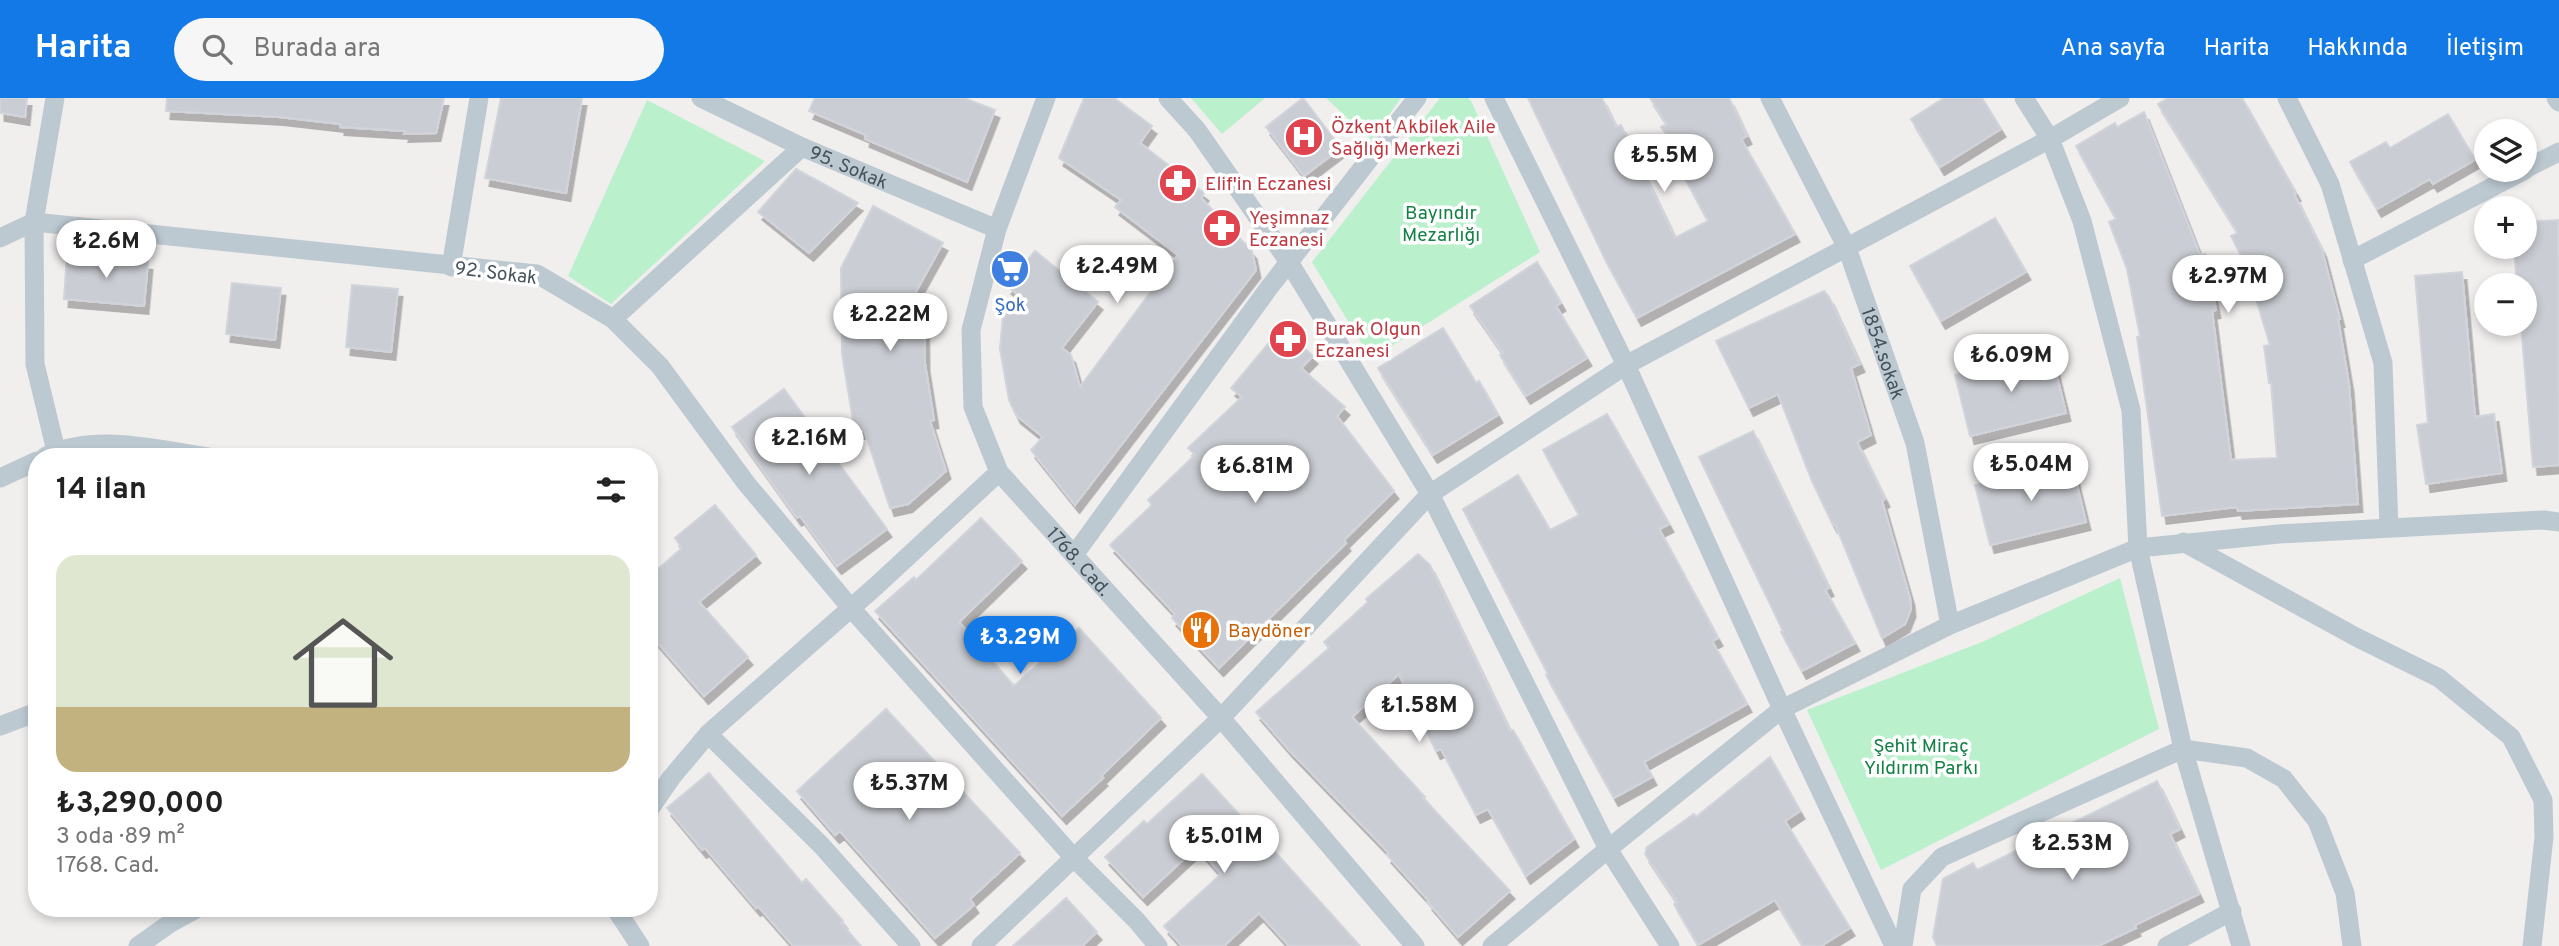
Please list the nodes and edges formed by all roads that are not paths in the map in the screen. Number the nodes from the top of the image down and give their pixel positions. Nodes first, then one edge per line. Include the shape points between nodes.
1 (55, 98) edge
2 (479, 98) edge
3 (701, 98) edge
4 (1046, 98) edge
5 (1168, 98) edge
6 (1417, 98) edge
7 (1494, 98) edge
8 (1770, 98) edge
9 (2024, 98) edge
10 (2120, 98) edge
11 (2287, 98) edge
12 (2556, 98) edge
13 (2559, 103) edge
14 (2050, 139) junction
15 (802, 147) junction
16 (2559, 152) edge
17 (2537, 164) edge
18 (2502, 182) edge
19 (34, 222) junction
20 (997, 229) junction
21 (0, 238) edge
22 (1847, 248) junction
23 (2352, 260) junction
24 (1289, 262) junction
25 (451, 267) junction
26 (613, 319) junction
27 (1626, 365) junction
28 (50, 448) edge
29 (86, 448) edge
30 (149, 448) edge
31 (28, 465) edge
32 (999, 472) junction
33 (0, 478) edge
34 (1430, 494) junction
35 (2559, 522) edge
36 (2389, 528) junction
37 (2183, 542) junction
38 (2138, 548) junction
39 (1074, 555) junction
40 (850, 607) junction
41 (1950, 625) junction
42 (1783, 709) junction
43 (28, 711) edge
44 (1221, 718) junction
45 (0, 726) edge
46 (708, 734) junction
47 (2183, 749) junction
48 (658, 797) edge
49 (1608, 849) junction
50 (1074, 858) junction
51 (2232, 911) junction
52 (182, 917) edge
53 (621, 917) edge
54 (138, 946) edge
55 (640, 946) edge
56 (911, 946) edge
57 (981, 946) edge
58 (1158, 946) edge
59 (1415, 946) edge
60 (1492, 946) edge
61 (1670, 946) edge
62 (1894, 946) edge
63 (1903, 946) edge
64 (2167, 946) edge
65 (2241, 946) edge
66 (2351, 946) edge
67 (2532, 946) edge

1 - 19 street
2 - 25 street
3 - 15 street, 95. Sokak
4 - 20 street, 1768. Cad.
5 - 24 street via 1197,130
6 - 24 street
7 - 27 street
8 - 22 street, 1854.sokak
9 - 14 street
10 - 14 street
11 - 23 street via 2330,184
12 - 13 street
14 - 22 street
14 - 38 street via 2082,221 2131,410
15 - 20 street, 95. Sokak
15 - 26 street
16 - 17 street
18 - 23 street
19 - 21 street
19 - 25 street, 92. Sokak
19 - 28 street via 35,364
20 - 32 street, 1768. Cad. via 971,330 974,407
22 - 27 street
22 - 41 street, 1854.sokak via 1915,443
23 - 36 street via 2383,363
24 - 34 street
24 - 39 street
25 - 26 street, 92. Sokak via 537,274
26 - 40 street, 92. Sokak via 660,366 746,483
27 - 34 street
27 - 42 street
29 - 30 street via 116,443
31 - 33 street
32 - 39 street, 1768. Cad.
32 - 40 street
34 - 44 street
34 - 49 street
35 - 36 street
36 - 37 street
37 - 38 street
37 - 67 street via 2439,678 2511,737 2543,800 2544,837
38 - 41 street
38 - 47 street
39 - 44 street, 1768. Cad.
40 - 46 street
40 - 50 street, 92. Sokak
41 - 42 street
42 - 49 street
42 - 62 street
43 - 45 street
44 - 50 street
44 - 59 street, 1768. Cad.
46 - 48 street
46 - 56 street via 821,845
47 - 51 street
47 - 63 street via 1942,857 1912,889
47 - 66 street via 2247,758 2284,779 2317,821 2345,893
49 - 60 street
49 - 61 street
50 - 57 street
50 - 58 street, 92. Sokak
51 - 64 street
51 - 65 street
52 - 54 street
53 - 55 street

